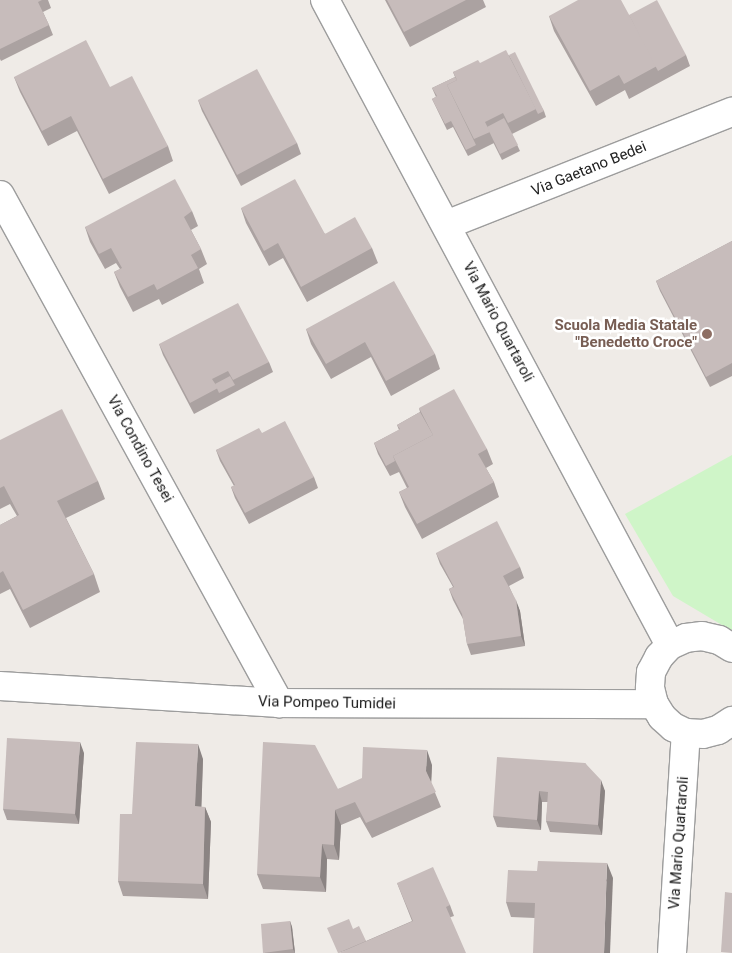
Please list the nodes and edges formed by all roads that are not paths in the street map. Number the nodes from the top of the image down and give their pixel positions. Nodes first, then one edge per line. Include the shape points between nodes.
1 (325, 0) edge
2 (732, 112) edge
3 (0, 195) edge
4 (446, 225) junction
5 (670, 645) junction
6 (732, 648) edge
7 (0, 686) edge
8 (279, 703) junction
9 (654, 704) junction
10 (732, 721) edge
11 (686, 733) junction
12 (672, 953) edge

1 - 4 street, Via Mario Quartaroli
2 - 4 street, Via Gaetano Bedei
3 - 8 street, Via Condino Tesei
4 - 5 street, Via Mario Quartaroli
5 - 6 street via 702,636 719,640
5 - 9 street via 652,672 650,688
7 - 8 street, Via Pompeo Tumidei
8 - 9 street, Via Pompeo Tumidei
9 - 11 street via 673,727
10 - 11 street via 703,734
11 - 12 street, Via Mario Quartaroli

